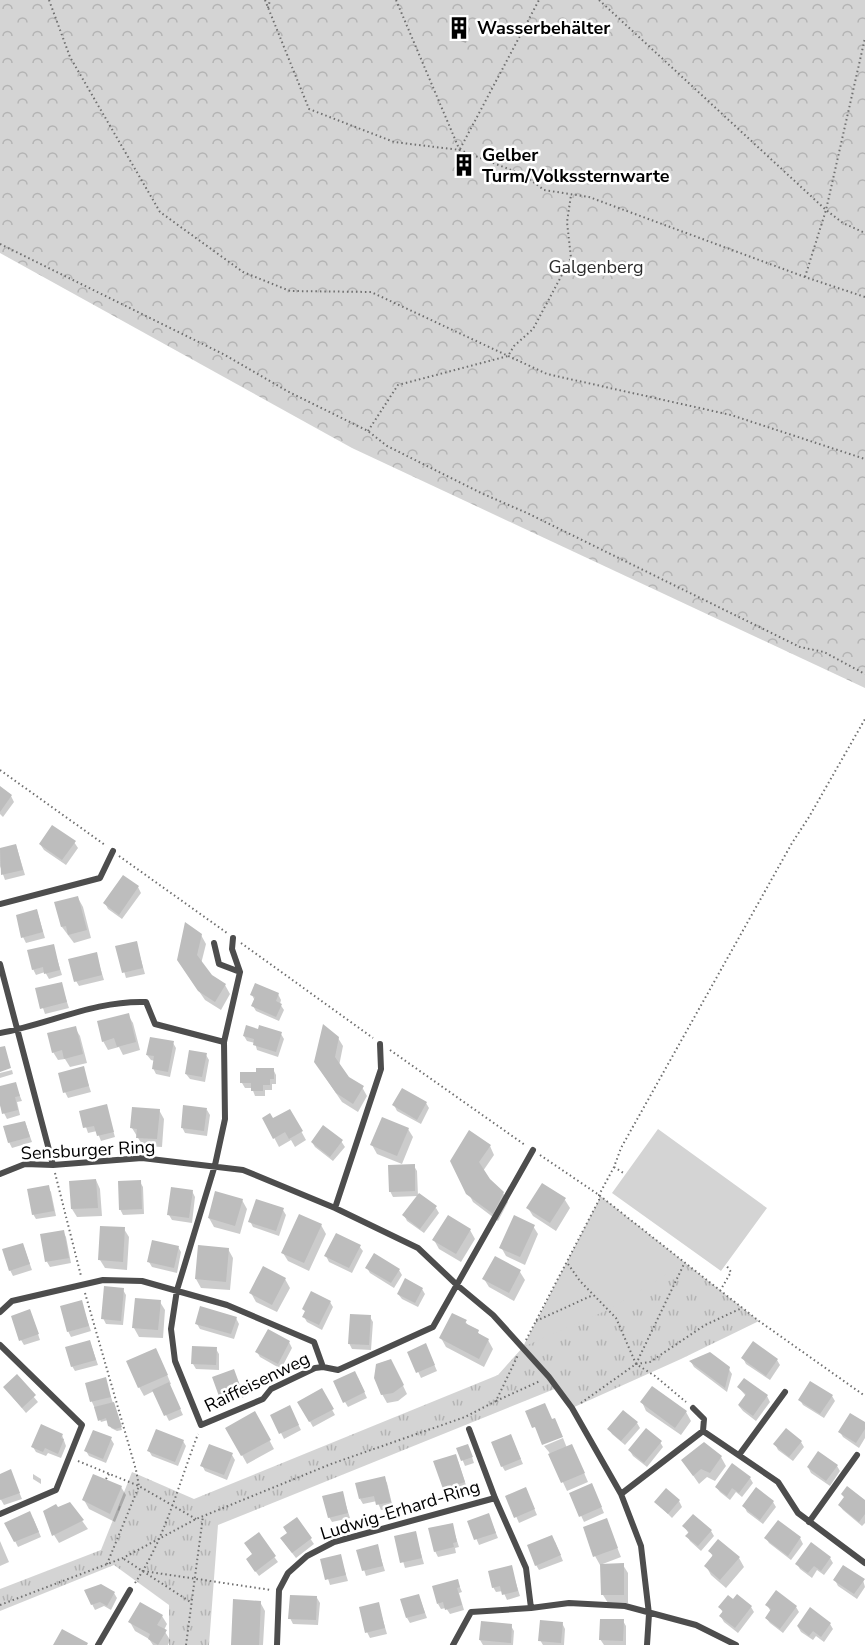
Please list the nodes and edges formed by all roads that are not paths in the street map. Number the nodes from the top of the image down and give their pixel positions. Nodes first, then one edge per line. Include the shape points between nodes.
1 (113, 851) road end
2 (0, 904) edge
3 (233, 938) road end
4 (214, 943) dead end
5 (0, 964) edge
6 (240, 972) junction
7 (17, 1030) junction
8 (0, 1033) edge
9 (224, 1042) junction
10 (380, 1044) road end
11 (532, 1150) road end
12 (53, 1165) junction
13 (215, 1166) junction
14 (0, 1174) edge
15 (335, 1208) junction
16 (457, 1286) junction
17 (177, 1290) junction
18 (0, 1311) edge
19 (0, 1345) edge
20 (323, 1367) junction
21 (785, 1392) dead end
22 (693, 1408) road end
23 (469, 1429) dead end
24 (703, 1431) junction
25 (739, 1455) junction
26 (857, 1455) dead end
27 (621, 1494) junction
28 (495, 1498) junction
29 (0, 1514) edge
30 (809, 1522) junction
31 (865, 1563) edge
32 (130, 1590) road end
33 (531, 1608) junction
34 (648, 1612) junction
35 (98, 1645) edge
36 (277, 1645) edge
37 (453, 1645) edge
38 (647, 1645) edge
39 (736, 1645) edge

1 - 2 street via 100,878
3 - 6 street via 232,949
4 - 6 street via 219,964
5 - 7 street
6 - 9 street
7 - 8 street
7 - 9 street via 90,1008 125,1001 146,1002 155,1024
7 - 12 street
9 - 13 street via 225,1119
10 - 15 street via 381,1069
11 - 16 street
12 - 13 street, Sensburger Ring via 142,1158
12 - 14 street, Sensburger Ring via 25,1164
13 - 15 street, Sensburger Ring via 243,1170
13 - 17 street, Raiffeisenweg
15 - 16 street, Sensburger Ring via 418,1248
16 - 20 street, Raiffeisenweg via 433,1327 338,1370
16 - 27 street, Sensburger Ring via 493,1315 549,1377 573,1408
17 - 18 street, Raiffeisenweg via 142,1281 102,1280 12,1301
17 - 20 street, Raiffeisenweg via 227,1305 314,1342
17 - 20 street, Raiffeisenweg via 171,1329 175,1361 201,1425 264,1399 271,1389
19 - 29 street via 82,1425 56,1490
21 - 25 street
22 - 24 street via 704,1419
23 - 28 street, Ludwig-Erhard-Ring
24 - 25 street
24 - 27 street
25 - 30 street via 778,1482 798,1513
26 - 30 street
27 - 34 street, Sensburger Ring via 641,1546
28 - 33 street, Ludwig-Erhard-Ring via 526,1568
28 - 36 street, Ludwig-Erhard-Ring via 334,1542 307,1556 288,1573 279,1590
30 - 31 street
32 - 35 street
33 - 34 street via 568,1603 625,1606
33 - 37 street via 471,1612
34 - 38 street, Sensburger Ring
34 - 39 street via 696,1625

